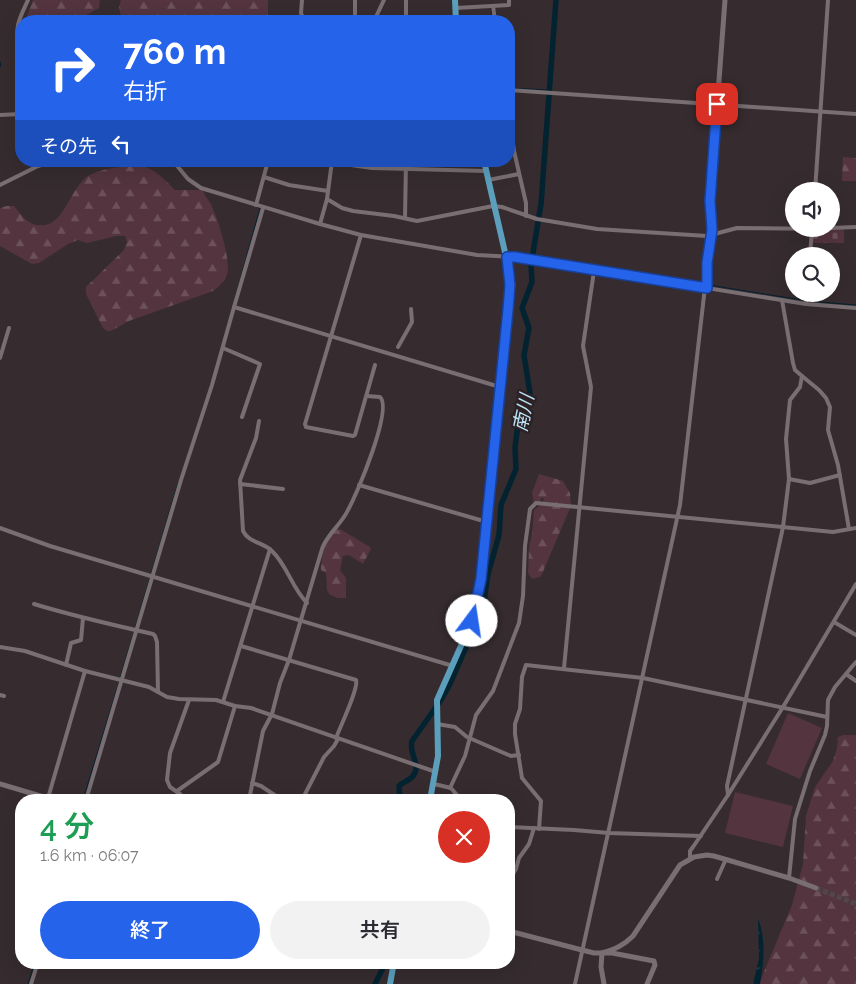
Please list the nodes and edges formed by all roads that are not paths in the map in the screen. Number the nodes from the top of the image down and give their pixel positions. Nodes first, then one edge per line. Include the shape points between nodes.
1 (28, 0) edge
2 (302, 0) edge
3 (355, 0) edge
4 (384, 0) edge
5 (406, 0) edge
6 (455, 0) edge
7 (509, 0) edge
8 (724, 0) edge
9 (828, 0) edge
10 (493, 6) junction
11 (456, 8) junction
12 (22, 15) edge
13 (303, 15) edge
14 (355, 15) edge
15 (377, 15) edge
16 (406, 15) edge
17 (456, 15) edge
18 (494, 15) edge
19 (515, 90) edge
20 (717, 104) junction
21 (820, 112) junction
22 (15, 114) edge
23 (856, 114) edge
24 (0, 115) edge
25 (515, 150) edge
26 (37, 167) edge
27 (178, 167) edge
28 (266, 167) edge
29 (331, 167) edge
30 (360, 167) edge
31 (485, 167) edge
32 (406, 170) junction
33 (486, 171) junction
34 (519, 174) junction
35 (264, 177) junction
36 (488, 180) junction
37 (816, 182) edge
38 (0, 185) edge
39 (328, 191) junction
40 (326, 199) junction
41 (256, 205) junction
42 (495, 207) junction
43 (264, 208) junction
44 (526, 216) junction
45 (405, 218) junction
46 (320, 224) junction
47 (856, 227) edge
48 (840, 228) edge
49 (785, 229) edge
50 (361, 235) junction
51 (711, 235) junction
52 (507, 257) junction
53 (594, 271) junction
54 (706, 287) junction
55 (782, 300) junction
56 (785, 300) edge
57 (807, 302) edge
58 (234, 307) junction
59 (856, 308) edge
60 (411, 309) dead end
61 (9, 328) dead end
62 (330, 336) junction
63 (398, 347) dead end
64 (223, 348) junction
65 (0, 358) edge
66 (375, 365) dead end
67 (802, 376) junction
68 (500, 386) junction
69 (367, 396) junction
70 (242, 417) dead end
71 (259, 422) dead end
72 (840, 475) junction
73 (789, 479) junction
74 (240, 484) junction
75 (359, 485) junction
76 (283, 489) dead end
77 (579, 507) junction
78 (678, 516) junction
79 (487, 522) junction
80 (784, 527) junction
81 (0, 528) edge
82 (856, 528) edge
83 (849, 530) junction
84 (270, 549) junction
85 (152, 576) junction
86 (856, 584) edge
87 (307, 603) junction
88 (34, 604) dead end
89 (252, 606) junction
90 (82, 618) junction
91 (301, 621) junction
92 (834, 622) junction
93 (136, 630) junction
94 (856, 635) edge
95 (0, 646) edge
96 (240, 646) junction
97 (289, 660) junction
98 (856, 662) edge
99 (66, 665) junction
100 (453, 666) junction
101 (564, 668) junction
102 (85, 671) junction
103 (846, 674) junction
104 (642, 678) junction
105 (121, 680) junction
106 (856, 681) edge
107 (158, 692) junction
108 (746, 699) junction
109 (190, 700) junction
110 (223, 702) junction
111 (235, 706) junction
112 (783, 706) junction
113 (271, 716) junction
114 (828, 717) junction
115 (437, 724) junction
116 (337, 738) junction
117 (469, 738) junction
118 (519, 755) junction
119 (436, 772) junction
120 (252, 782) junction
121 (0, 784) edge
122 (434, 784) junction
123 (450, 788) junction
124 (177, 791) junction
125 (34, 794) edge
126 (52, 794) edge
127 (88, 794) edge
128 (179, 794) edge
129 (250, 794) edge
130 (273, 794) edge
131 (305, 794) edge
132 (432, 794) edge
133 (455, 794) edge
134 (728, 794) junction
135 (515, 827) edge
136 (536, 828) junction
137 (609, 833) junction
138 (701, 836) junction
139 (690, 859) junction
140 (726, 859) junction
141 (515, 871) edge
142 (789, 878) junction
143 (717, 879) dead end
144 (816, 888) tunnel mouth
145 (515, 933) edge
146 (582, 950) junction
147 (602, 953) junction
148 (36, 969) edge
149 (393, 969) edge
150 (31, 984) edge
151 (390, 984) edge
152 (575, 984) edge
153 (604, 984) edge
154 (647, 984) edge

1 - 12 street
2 - 13 street
3 - 14 street
4 - 15 street
5 - 16 street
6 - 11 main road
7 - 10 street via 509,5
8 - 20 street
9 - 21 street
10 - 11 street
10 - 18 street
11 - 17 main road
19 - 20 street
20 - 21 street
20 - 51 street via 710,201
21 - 23 street
21 - 37 street
22 - 24 street
25 - 34 street
26 - 38 street
27 - 41 street via 201,188
28 - 35 street
29 - 39 street
30 - 32 street
31 - 33 main road
32 - 33 street
32 - 45 street
33 - 36 main road
34 - 36 street
34 - 44 street
35 - 39 street via 275,182
35 - 41 street
36 - 42 main road
39 - 40 street
40 - 45 street via 352,211
40 - 46 street
41 - 43 street
42 - 44 street
42 - 45 street via 427,219
42 - 52 main road
43 - 46 street
43 - 58 street
44 - 51 street via 597,229
46 - 50 street
47 - 48 street
49 - 51 street via 737,228
50 - 52 street
50 - 62 street
51 - 54 street
52 - 53 street
52 - 68 main road via 510,285
53 - 54 street
53 - 77 street via 583,346 591,387
54 - 55 street
54 - 78 street
55 - 56 street
55 - 67 street via 794,368
57 - 59 street
58 - 62 street
58 - 64 street
60 - 63 street via 412,322
61 - 65 street
62 - 68 street
62 - 69 street via 306,427 354,436
64 - 70 street via 260,364
64 - 85 street
66 - 69 street
67 - 72 street via 819,390 830,407 828,430
67 - 73 street via 800,387 790,400 786,439
68 - 79 main road
69 - 75 street via 383,398 383,412 372,454
71 - 74 street
72 - 73 street via 810,483
72 - 83 street
73 - 80 street
74 - 76 street
74 - 84 street via 244,534
75 - 79 street
75 - 87 street via 348,512 325,540
77 - 78 street
77 - 101 street
77 - 117 street via 536,503 530,508 519,623 493,691 476,715
78 - 80 street
78 - 104 street
79 - 100 main road via 476,607
80 - 83 street via 836,532
80 - 108 street
81 - 85 street
82 - 83 street
84 - 87 street
84 - 89 street
85 - 89 street
85 - 93 street
86 - 92 street
87 - 91 street
88 - 90 street
89 - 91 street
89 - 96 street
90 - 93 street
90 - 99 street via 81,640 71,643
91 - 97 street
91 - 100 street
92 - 94 street
92 - 112 street
93 - 105 street
93 - 107 street via 155,636
95 - 99 street
96 - 97 street
96 - 110 street
97 - 113 street
97 - 116 street via 357,682
98 - 103 street
99 - 102 street
100 - 115 main road via 437,700
101 - 104 street
101 - 118 street via 526,665 524,668 520,709 515,724
102 - 105 street
102 - 126 street
103 - 106 street
103 - 114 street via 829,697
104 - 108 street
104 - 137 street
105 - 107 street
105 - 127 street
107 - 109 street
108 - 112 street
108 - 134 street
109 - 110 street
109 - 124 street via 170,756 167,780
110 - 111 street
111 - 113 street
111 - 124 street via 218,762
112 - 114 street
112 - 134 street
113 - 116 street
113 - 120 street via 263,731
114 - 142 street via 822,746 810,771 795,819
115 - 117 street via 455,727
115 - 119 main road
116 - 119 street
116 - 131 street
117 - 118 street via 511,756
117 - 123 street
118 - 136 street via 523,781 541,801
119 - 122 main road
120 - 129 street
120 - 130 street
121 - 125 street
122 - 123 street
122 - 132 main road
123 - 133 street
124 - 128 street
134 - 138 street
135 - 136 street
136 - 137 street
136 - 141 street
137 - 138 street
137 - 146 street
138 - 139 street via 691,850
139 - 140 street via 708,855
139 - 147 street via 680,865 626,944
140 - 142 street
140 - 143 street
142 - 144 street
145 - 146 street
146 - 147 street
146 - 152 street
147 - 153 street
147 - 154 street via 654,961
148 - 150 street
149 - 151 main road

